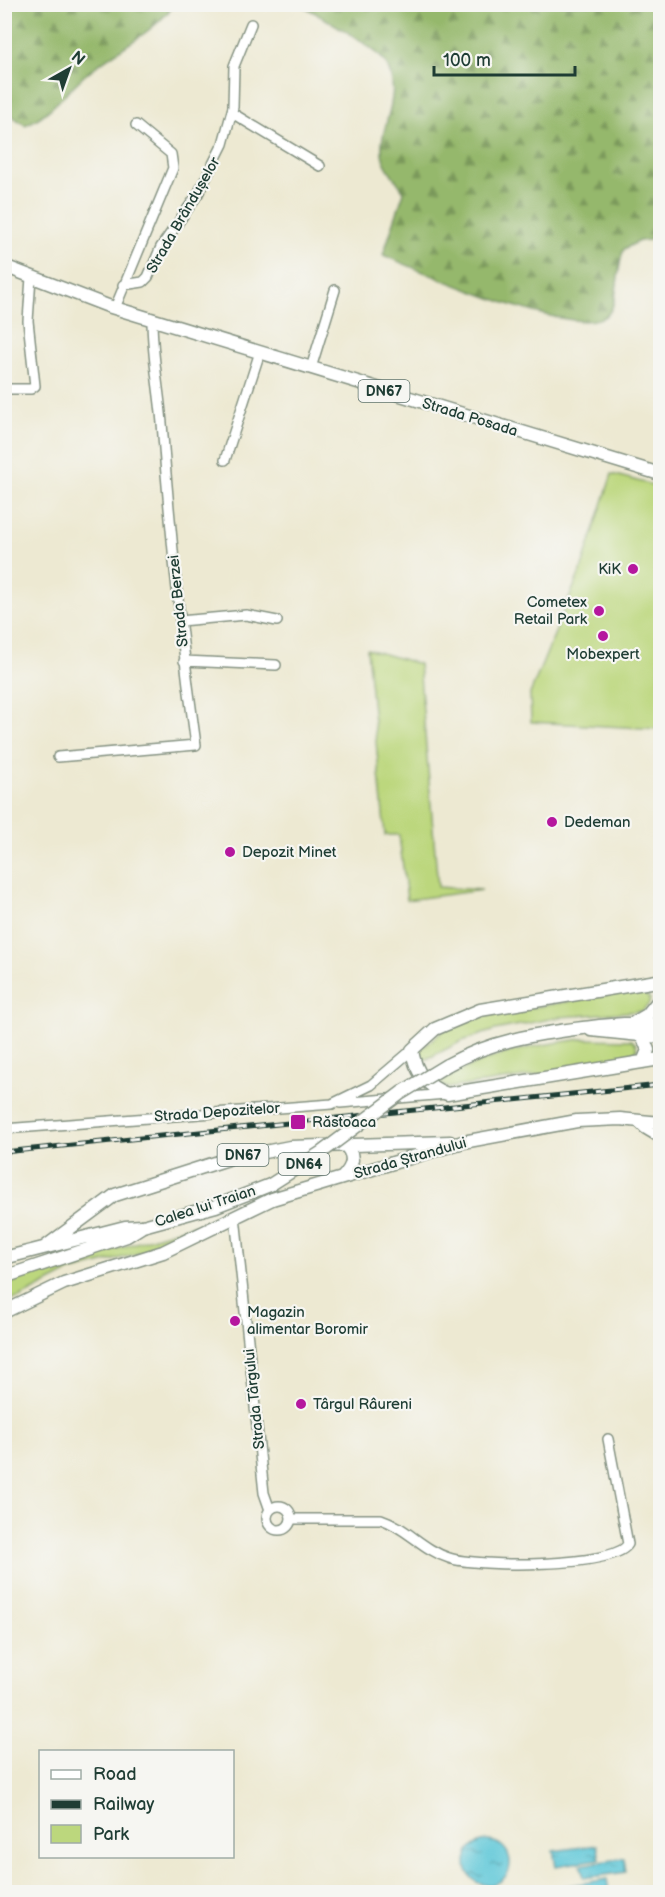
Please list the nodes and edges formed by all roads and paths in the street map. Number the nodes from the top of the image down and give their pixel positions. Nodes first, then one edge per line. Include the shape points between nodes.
1 (250, 24) dead end
2 (232, 113) junction
3 (136, 125) dead end
4 (320, 166) dead end
5 (4, 266) edge
6 (31, 277) junction
7 (123, 285) junction
8 (335, 290) dead end
9 (111, 307) junction
10 (152, 319) junction
11 (260, 352) junction
12 (311, 368) junction
13 (4, 389) edge
14 (225, 460) dead end
15 (660, 474) edge
16 (180, 621) junction
17 (277, 621) dead end
18 (184, 661) junction
19 (276, 664) dead end
20 (58, 757) dead end
21 (659, 978) edge
22 (659, 1001) edge
23 (635, 1022) junction
24 (660, 1025) edge
25 (584, 1028) junction
26 (642, 1035) junction
27 (660, 1037) edge
28 (412, 1050) junction
29 (660, 1059) edge
30 (643, 1062) junction
31 (447, 1094) junction
32 (332, 1104) junction
33 (636, 1120) junction
34 (660, 1123) edge
35 (4, 1129) edge
36 (660, 1138) edge
37 (463, 1142) junction
38 (343, 1143) junction
39 (342, 1178) junction
40 (235, 1216) junction
41 (143, 1226) junction
42 (45, 1247) junction
43 (4, 1258) edge
44 (4, 1277) edge
45 (4, 1312) edge
46 (608, 1439) dead end
47 (270, 1510) junction
48 (291, 1519) junction

1 - 2 street, Strada Brândușelor via 234,66
2 - 4 street
2 - 7 street, Strada Brândușelor via 224,144 184,216 170,232 148,277 143,282
3 - 7 street, Strada Brândușelor via 174,159
5 - 6 main road, DN67
6 - 9 main road, DN67
6 - 13 street via 28,321 35,386
7 - 9 street, Strada Brândușelor
8 - 12 street
9 - 10 main road, Strada Posada / DN67
10 - 11 main road, Strada Posada / DN67
10 - 16 street, Strada Berzei
11 - 12 main road, Strada Posada / DN67
11 - 14 street
12 - 15 main road, Strada Posada / DN67
16 - 17 street via 246,615
16 - 18 street, Strada Berzei
18 - 19 street
18 - 20 street, Strada Berzei via 196,745
21 - 22 main road
21 - 28 main road via 480,1010 435,1029
22 - 23 main road via 647,1016
23 - 24 main road, Calea lui Traian / DN64
23 - 25 main road, Calea lui Traian / DN64
25 - 26 main road, Calea lui Traian / DN64
25 - 41 main road, Calea lui Traian / DN64, bridge via 506,1040 447,1065 270,1185 208,1209
26 - 27 main road, Calea lui Traian / DN64
26 - 30 main road via 647,1047
28 - 31 main road via 415,1065 426,1082
28 - 32 street, Strada Depozitelor via 371,1085
29 - 30 main road
30 - 31 main road
31 - 32 street
32 - 35 street, Strada Depozitelor
33 - 34 main road, Strada Ștrandului / DN67
33 - 36 street
33 - 37 main road, Strada Ștrandului / DN67 via 577,1121
37 - 38 main road, DN67
37 - 39 main road, Strada Ștrandului / DN67
38 - 39 main road via 353,1160
38 - 42 main road, DN67 via 255,1152 122,1192 101,1203
39 - 40 main road, Strada Ștrandului / DN67 via 272,1198
40 - 45 main road, Strada Ștrandului / DN67 via 154,1256 64,1283
40 - 47 street, Strada Târgului via 264,1493
41 - 42 main road, Calea lui Traian / DN64
41 - 44 main road, Calea lui Traian / DN64 via 119,1239
42 - 43 main road, Calea lui Traian / DN67
46 - 48 street via 628,1544 619,1554 542,1563 468,1563 436,1553 381,1519
47 - 48 street via 281,1506
47 - 48 street via 267,1519 273,1529 283,1529

